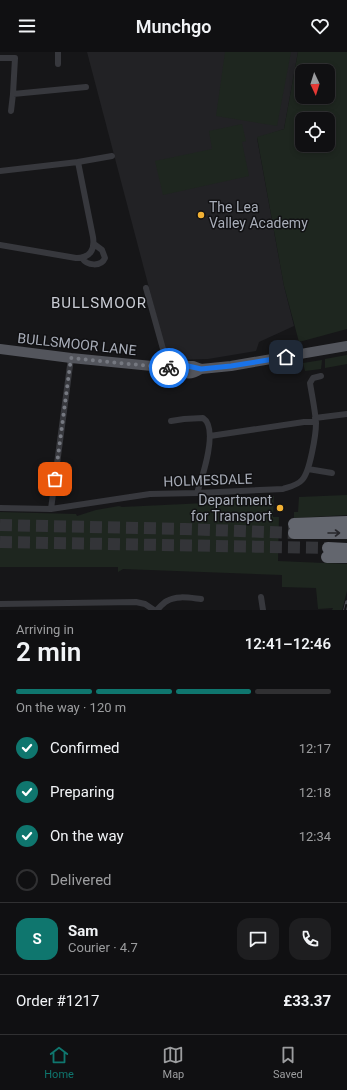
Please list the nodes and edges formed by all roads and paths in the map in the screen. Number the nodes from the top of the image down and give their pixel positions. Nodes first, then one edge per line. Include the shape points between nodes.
1 (58, 52) edge
2 (15, 55) edge
3 (0, 58) edge
4 (58, 64) dead end
5 (86, 87) dead end
6 (13, 94) junction
7 (11, 111) dead end
8 (112, 156) dead end
9 (78, 162) junction
10 (0, 171) edge
11 (94, 244) junction
12 (0, 245) edge
13 (82, 258) junction
14 (146, 288) dead end
15 (347, 346) edge
16 (0, 349) edge
17 (71, 358) junction
18 (162, 367) junction
19 (321, 376) dead end
20 (347, 414) edge
21 (315, 420) junction
22 (171, 422) dead end
23 (210, 436) junction
24 (308, 469) junction
25 (332, 473) dead end
26 (197, 493) junction
27 (0, 508) edge
28 (51, 509) junction
29 (347, 522) edge
30 (347, 533) edge
31 (347, 549) edge
32 (347, 557) edge
33 (261, 597) dead end
34 (201, 599) dead end
35 (74, 603) junction
36 (0, 604) edge
37 (74, 610) edge
38 (154, 610) edge
39 (158, 610) edge
40 (263, 610) edge

1 - 4 street
2 - 3 street
2 - 6 street
5 - 6 street
6 - 7 street
8 - 9 street
9 - 10 street
9 - 11 street
11 - 13 street via 92,252
11 - 13 street via 104,254 103,261 89,264
12 - 13 street
14 - 18 street via 163,349
15 - 18 main road, BULLSMOOR LANE via 231,366 201,369 188,366 174,369
16 - 17 main road, BULLSMOOR LANE
17 - 18 main road, BULLSMOOR LANE
17 - 28 street
19 - 21 street, HOLMESDALE via 313,378 310,383
20 - 21 street
21 - 23 street
21 - 24 street, HOLMESDALE
22 - 23 street via 203,418 208,422
23 - 26 street via 205,467
24 - 25 street
24 - 26 street, HOLMESDALE via 303,480 283,489
26 - 28 street, HOLMESDALE via 150,494
27 - 28 street, HOLMESDALE
29 -> 30 highway via 294,528
31 - 32 highway via 327,552
33 - 40 street
34 - 39 street via 172,599
35 - 36 street
35 - 37 street
35 - 38 street via 129,602 145,604

